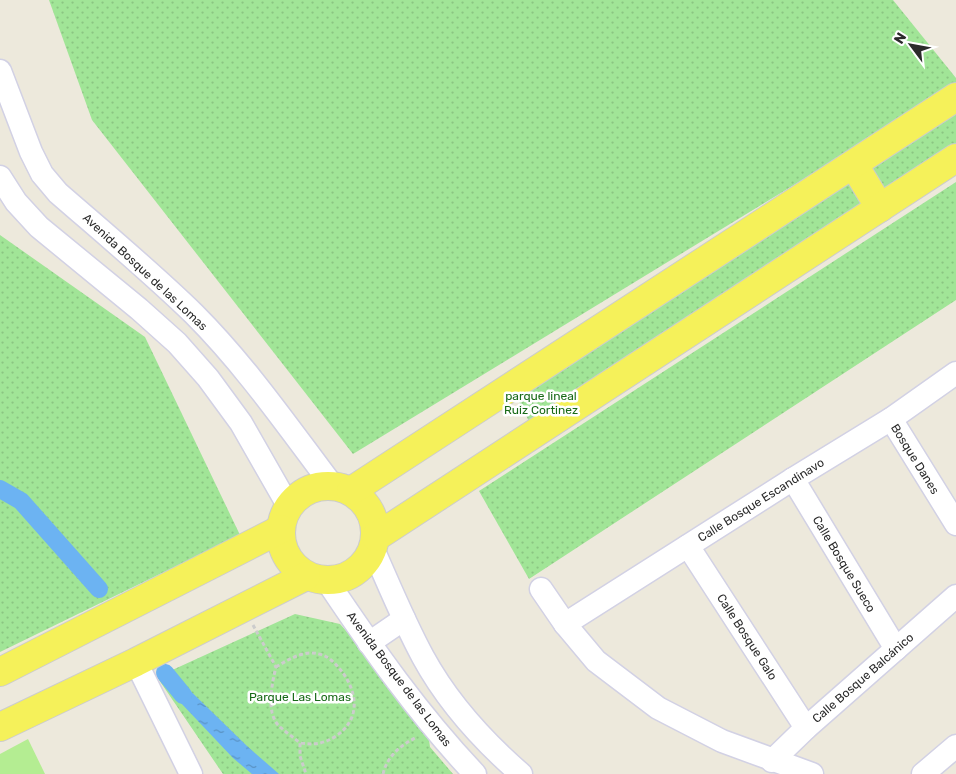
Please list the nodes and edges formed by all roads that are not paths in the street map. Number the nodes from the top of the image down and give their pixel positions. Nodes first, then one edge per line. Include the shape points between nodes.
1 (0, 71) edge
2 (956, 97) edge
3 (956, 158) edge
4 (854, 164) junction
5 (0, 177) edge
6 (880, 208) junction
7 (956, 373) edge
8 (890, 419) junction
9 (793, 479) junction
10 (342, 488) junction
11 (285, 518) junction
12 (956, 524) edge
13 (375, 543) junction
14 (688, 546) junction
15 (316, 579) junction
16 (541, 589) dead end
17 (956, 596) edge
18 (404, 619) junction
19 (565, 624) junction
20 (369, 643) junction
21 (896, 648) junction
22 (136, 662) junction
23 (0, 672) edge
24 (0, 727) edge
25 (806, 728) junction
26 (956, 746) edge
27 (772, 761) junction
28 (191, 774) edge
29 (475, 774) edge
30 (521, 774) edge
31 (812, 774) edge
32 (923, 774) edge

1 - 10 street, Avenida Bosque de las Lomas via 42,174 58,193 166,288 222,344
2 - 4 main road
3 - 6 main road
4 - 6 main road
4 - 10 main road
5 - 11 street via 16,202 38,226 140,309 208,378 241,423
6 - 13 main road
7 - 8 street, Calle Bosque Escandinavo
8 - 9 street, Calle Bosque Escandinavo
8 - 12 street, Bosque Danes
9 - 14 street, Calle Bosque Escandinavo
9 - 21 street, Calle Bosque Sueco
10 - 11 main road via 315,487 300,495
10 - 13 main road via 364,501 371,512
11 - 15 main road via 281,537 284,551 291,563
11 - 23 main road
13 - 15 main road via 366,562 355,572 342,579
13 - 18 street
14 - 19 street, Calle Bosque Escandinavo
14 - 25 street, Calle Bosque Galo
15 - 20 street, Avenida Bosque de las Lomas
15 - 22 main road via 243,608
16 - 19 street
17 - 21 street, Calle Bosque Balcánico
18 - 20 street
18 - 30 street via 439,684 497,753
19 - 27 street via 596,661 658,708 722,741
20 - 29 street, Avenida Bosque de las Lomas via 450,748
21 - 25 street, Calle Bosque Balcánico
22 - 24 main road
22 - 28 street
25 - 27 street, Calle Bosque Balcánico
26 - 32 street
27 - 31 street

